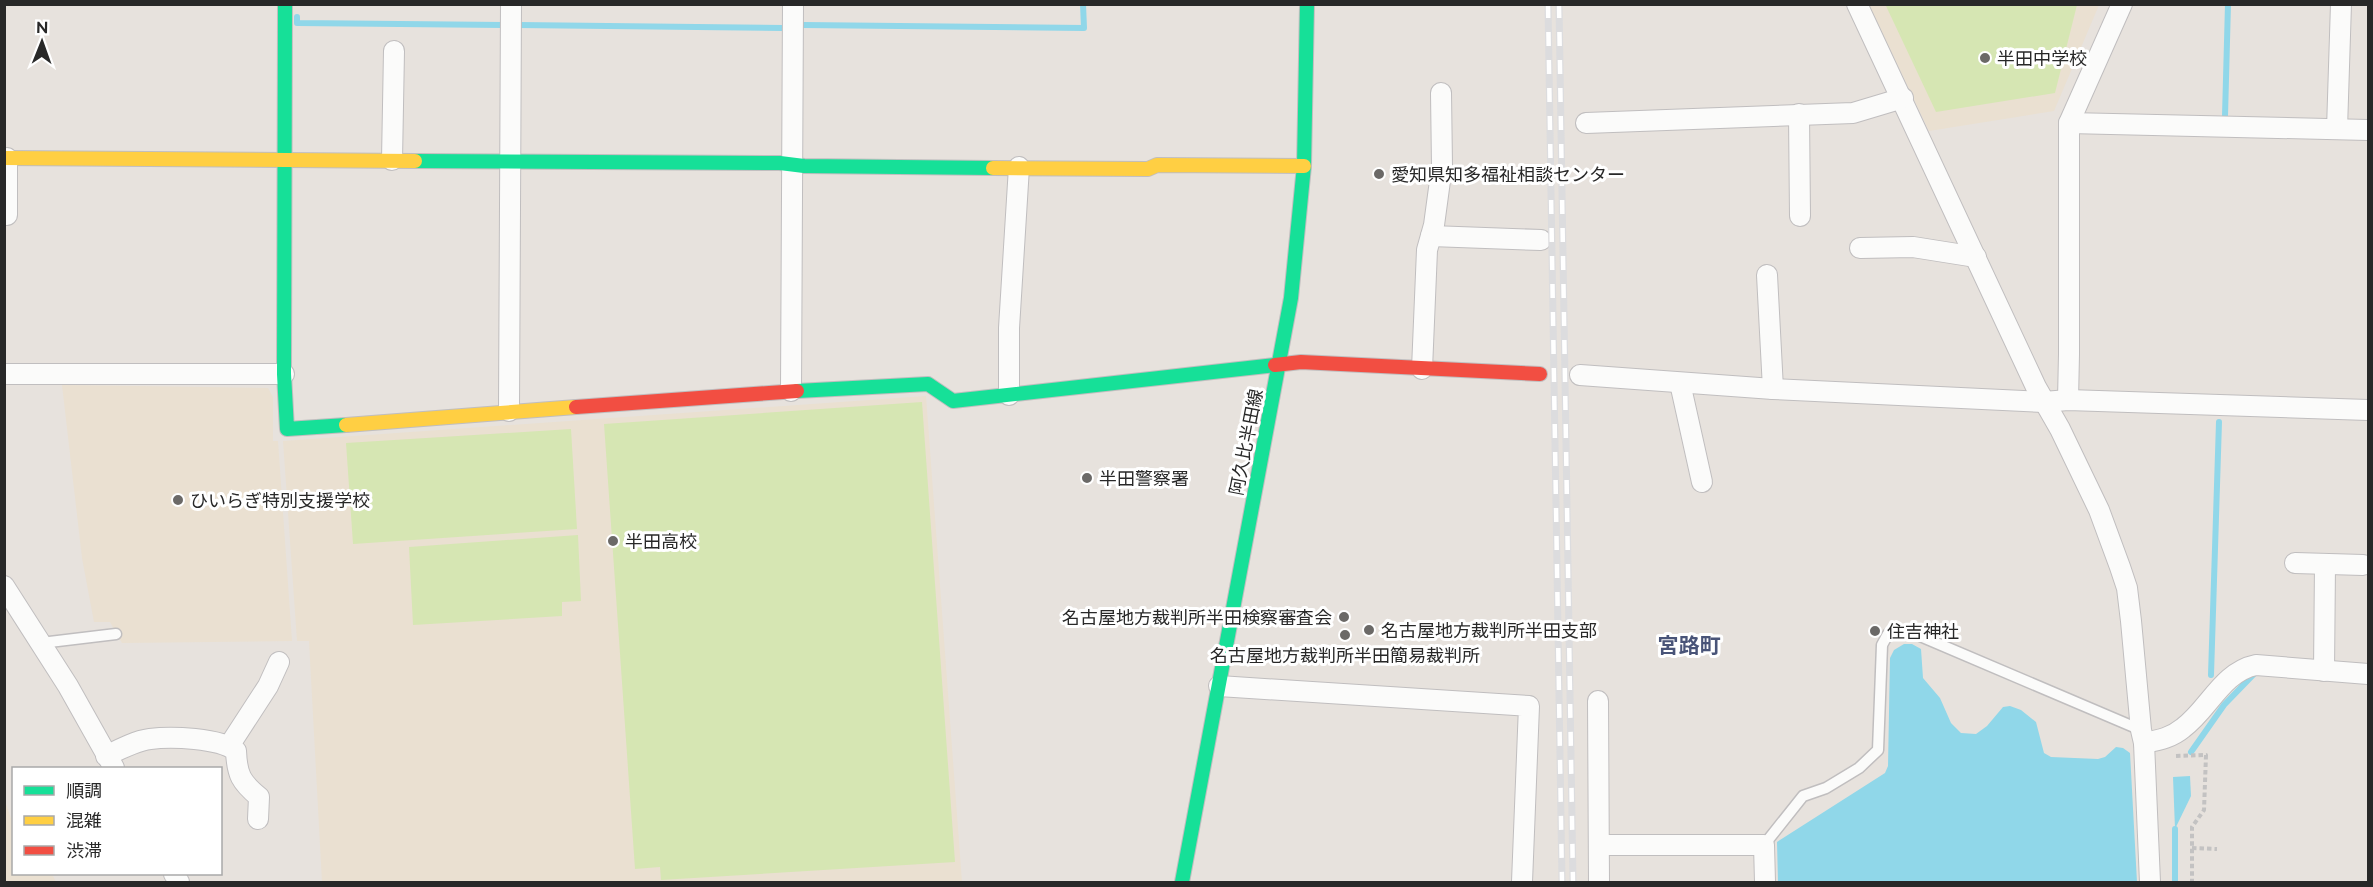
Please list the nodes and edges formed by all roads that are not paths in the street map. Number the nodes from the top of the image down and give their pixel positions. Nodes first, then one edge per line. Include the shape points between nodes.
1 (285, 4) edge
2 (511, 4) edge
3 (793, 4) edge
4 (1307, 4) edge
5 (1857, 4) edge
6 (2122, 4) edge
7 (2341, 4) edge
8 (394, 51) dead end
9 (1442, 93) dead end
10 (1903, 98) junction
11 (1799, 114) junction
12 (1586, 123) dead end
13 (2068, 123) junction
14 (2337, 129) junction
15 (2368, 130) edge
16 (6, 159) edge
17 (285, 159) junction
18 (392, 160) junction
19 (510, 161) junction
20 (792, 164) junction
21 (1304, 166) junction
22 (1019, 167) junction
23 (4, 215) edge
24 (1800, 216) dead end
25 (1431, 236) junction
26 (1541, 240) dead end
27 (1860, 248) dead end
28 (1976, 257) junction
29 (1767, 275) dead end
30 (1279, 365) junction
31 (1422, 369) junction
32 (4, 374) edge
33 (284, 374) junction
34 (1540, 374) dead end
35 (1580, 375) dead end
36 (1680, 383) junction
37 (1773, 389) junction
38 (791, 391) junction
39 (1009, 395) junction
40 (2068, 400) junction
41 (2044, 402) junction
42 (2368, 410) edge
43 (509, 411) junction
44 (1702, 482) dead end
45 (2295, 563) dead end
46 (2325, 565) junction
47 (2363, 565) dead end
48 (4, 586) edge
49 (116, 634) dead end
50 (41, 643) junction
51 (279, 662) dead end
52 (2324, 671) junction
53 (2368, 674) edge
54 (1219, 686) junction
55 (1598, 701) dead end
56 (2142, 737) junction
57 (229, 746) junction
58 (110, 762) edge
59 (258, 819) dead end
60 (1599, 845) junction
61 (1764, 845) junction
62 (1182, 882) edge
63 (1522, 882) edge
64 (1599, 882) edge
65 (1765, 882) edge
66 (2150, 882) edge

1 - 17 street
2 - 19 street
3 - 20 street
4 - 21 street, 阿久比半田線
5 - 10 street
6 - 13 street
7 - 14 street
8 - 18 street
9 - 25 street via 1442,166
10 - 11 street via 1853,113
10 - 28 street
11 - 12 street
11 - 24 street
13 - 14 street
13 - 40 street
14 - 15 street
16 - 17 street
16 - 23 street
17 - 18 street
17 - 33 street
18 - 19 street
19 - 20 street
19 - 43 street
20 - 22 street
20 - 38 street
21 - 22 street
21 - 30 street, 阿久比半田線 via 1291,298
22 - 39 street
25 - 26 street
25 - 31 street via 1427,250
27 - 28 street via 1913,247
28 - 41 street
29 - 37 street
30 - 31 street via 1301,362
30 - 39 street
30 - 54 street, 阿久比半田線
31 - 34 street
32 - 33 street
33 - 43 street via 287,429
35 - 36 street
36 - 37 street
36 - 44 street
37 - 41 street
38 - 39 street via 928,384 953,401
38 - 43 street
40 - 41 street
40 - 42 street
41 - 56 street via 2099,510 2127,588
45 - 46 street
46 - 47 street
46 - 52 street
48 - 50 street
49 - 50 lane
50 - 58 street
51 - 57 street
52 - 53 street
52 - 56 street via 2247,666 2221,686 2184,728 2169,737
54 - 62 street, 阿久比半田線
54 - 63 street via 1529,706
55 - 60 street
56 - 61 lane via 2073,703 1900,630 1888,634 1882,645 1878,750 1865,765 1826,788 1803,796
56 - 66 street
57 - 58 street via 182,738 150,739 126,746
57 - 59 street via 236,751 237,771 245,786 259,797
60 - 61 street
60 - 64 street
61 - 65 street

